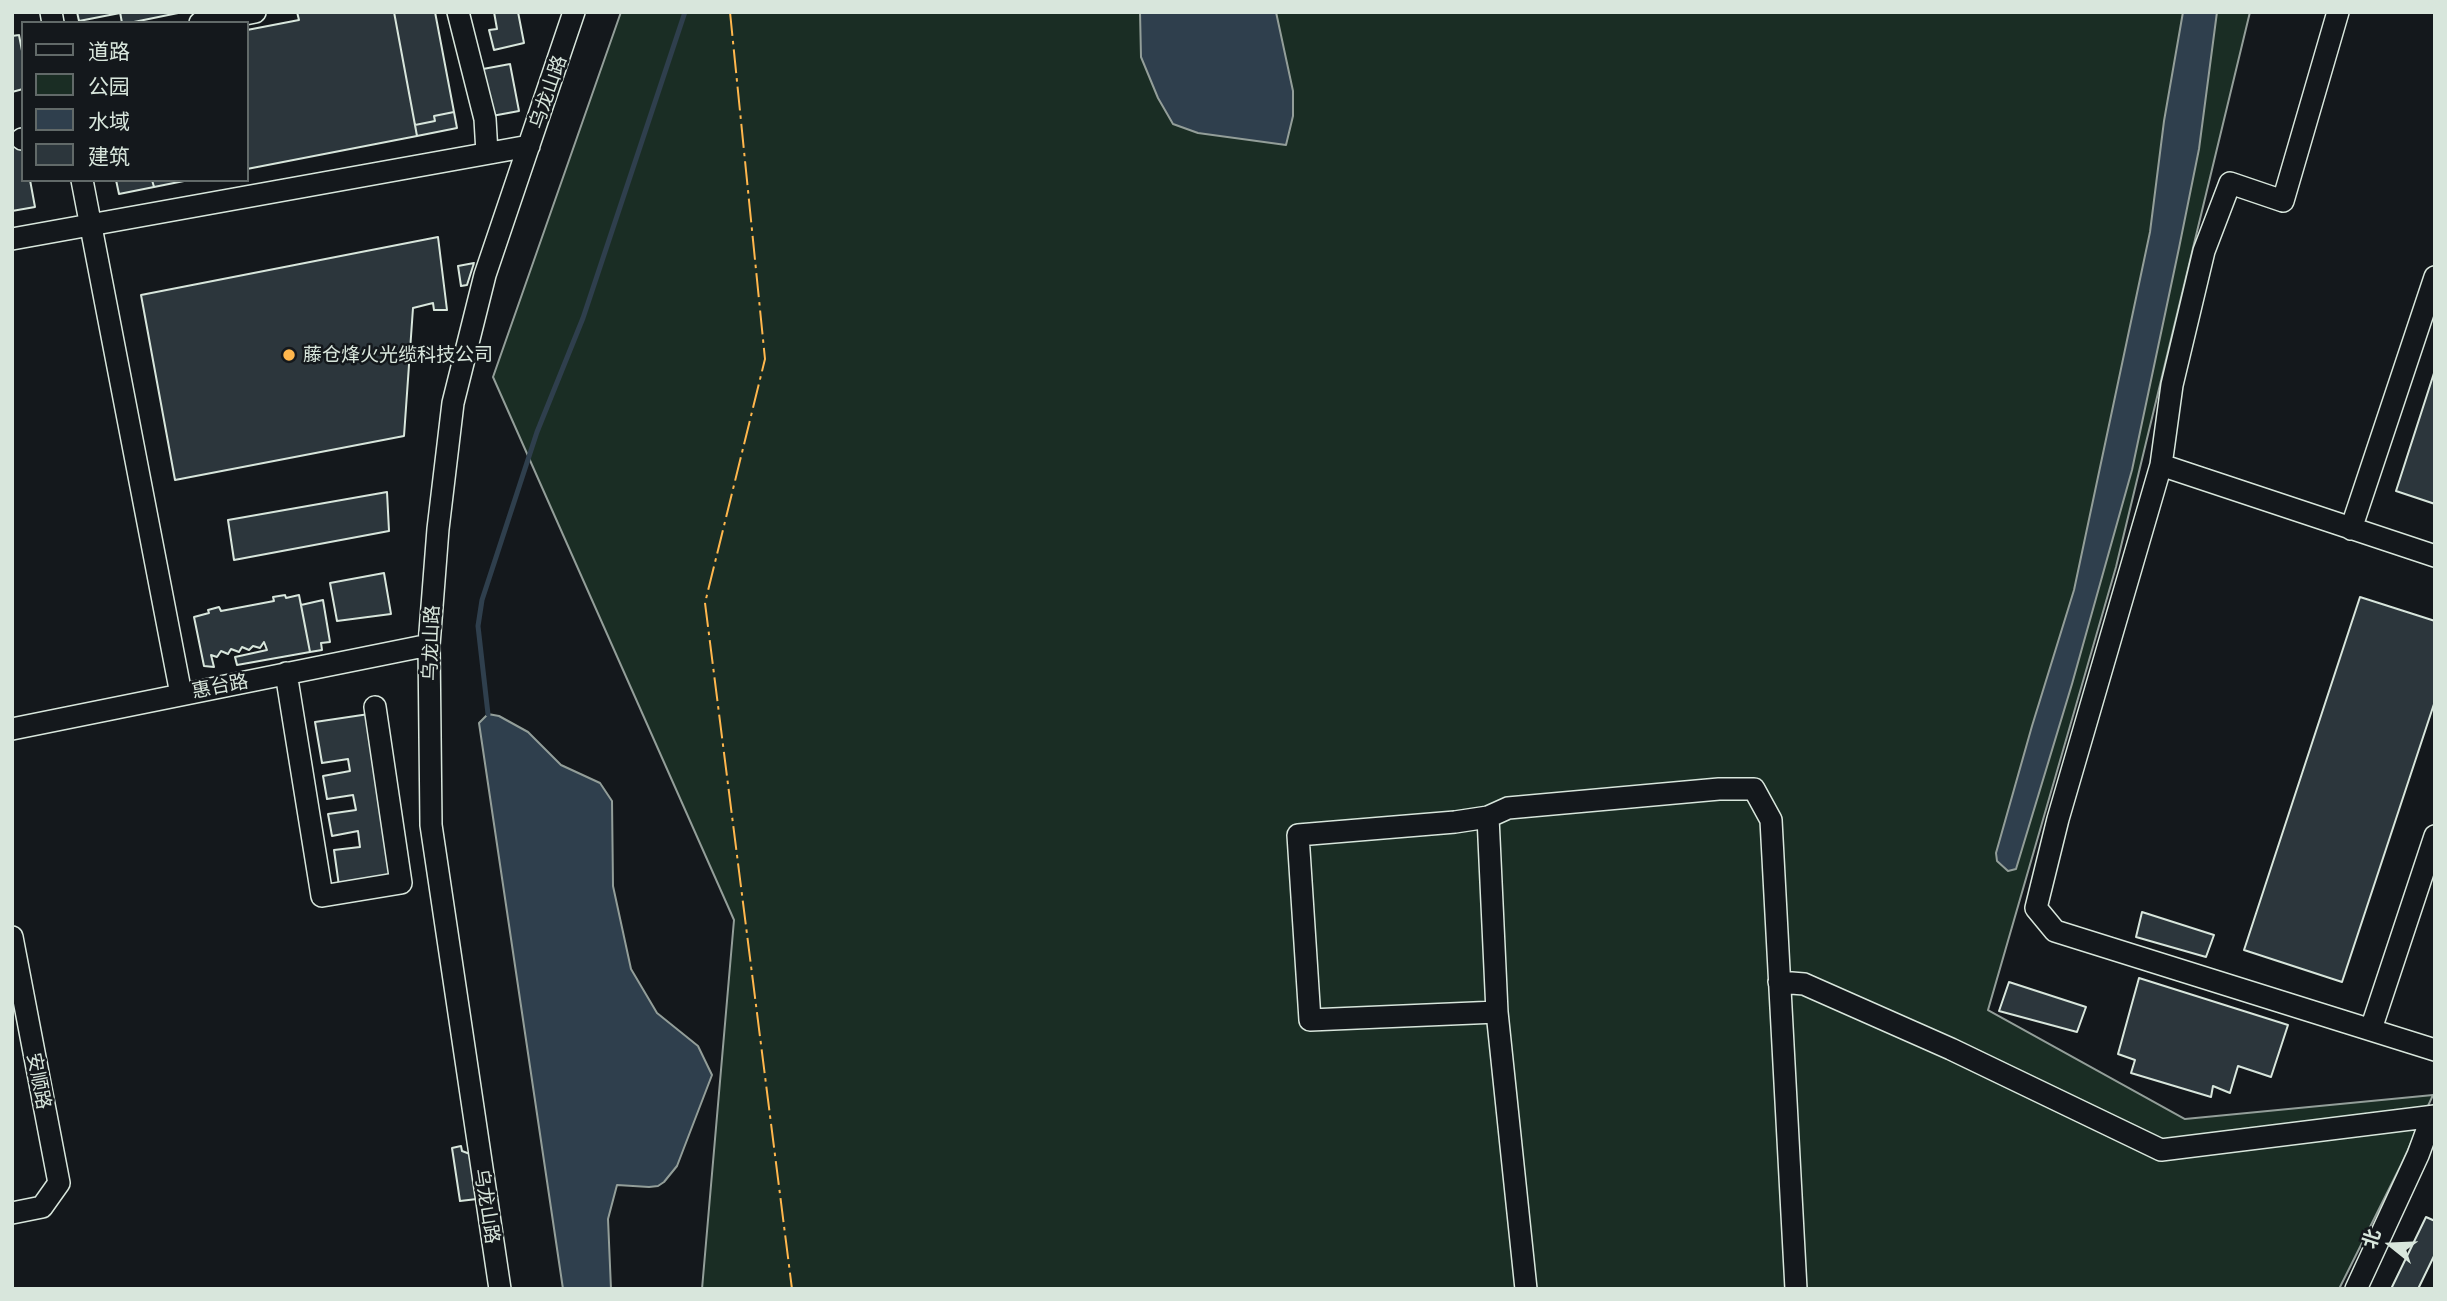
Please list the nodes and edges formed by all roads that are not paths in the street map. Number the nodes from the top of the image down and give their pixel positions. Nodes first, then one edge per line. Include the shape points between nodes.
1 (255, 12) edge
2 (458, 12) edge
3 (574, 12) edge
4 (2338, 12) edge
5 (210, 21) edge
6 (529, 146) junction
7 (487, 153) junction
8 (82, 182) edge
9 (91, 224) junction
10 (12, 239) edge
11 (2435, 277) edge
12 (2161, 464) junction
13 (2351, 529) junction
14 (2435, 556) edge
15 (429, 645) junction
16 (286, 673) junction
17 (181, 694) junction
18 (375, 707) dead end
19 (12, 729) edge
20 (1488, 817) junction
21 (2435, 836) edge
22 (13, 942) edge
23 (1779, 982) junction
24 (1497, 1012) junction
25 (2371, 1029) junction
26 (2435, 1050) edge
27 (2433, 1117) edge
28 (12, 1213) edge
29 (500, 1289) edge
30 (1526, 1289) edge
31 (1796, 1289) edge
32 (2356, 1289) edge

1 - 5 street
2 - 7 street via 485,119
3 - 6 street, 乌龙山路
4 - 12 street via 2283,201 2230,183 2203,251 2172,385
6 - 7 street
6 - 15 street, 乌龙山路 via 485,275 453,403
7 - 9 street
8 - 9 street
9 - 10 street
9 - 17 street
11 - 13 street
12 - 13 street
12 - 25 street via 2036,908 2054,931
13 - 14 street
15 - 16 street, 惠台路
15 - 29 street, 乌龙山路 via 431,825
16 - 17 street, 惠台路
16 - 18 street via 322,896 401,883
17 - 19 street, 惠台路
20 - 23 street via 1508,808 1754,789 1771,820
20 - 24 street
20 - 24 street via 1298,835 1310,1020
21 - 25 street
22 - 28 street, 安顺路 via 58,1183 42,1207
23 - 27 street via 1804,984 2161,1150
23 - 31 street
24 - 30 street
25 - 26 street
27 - 32 street

